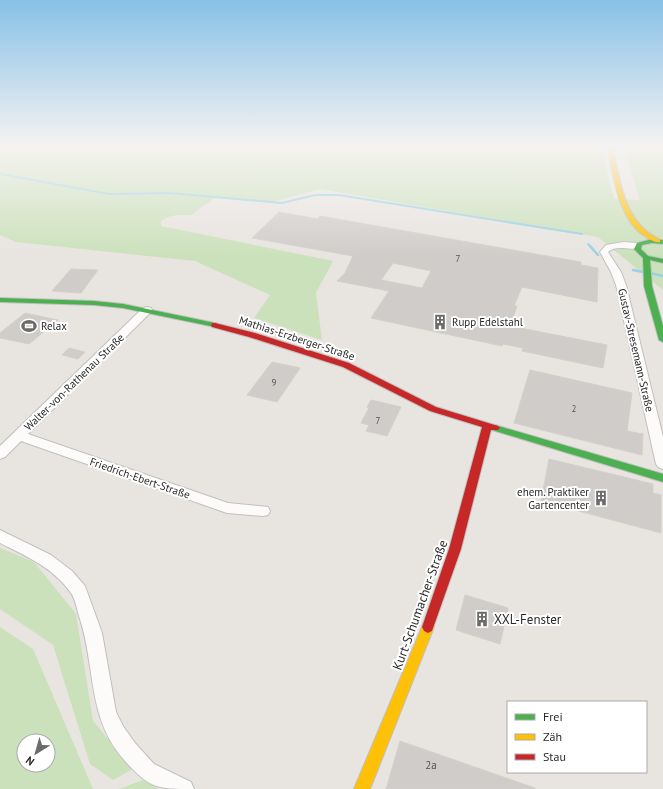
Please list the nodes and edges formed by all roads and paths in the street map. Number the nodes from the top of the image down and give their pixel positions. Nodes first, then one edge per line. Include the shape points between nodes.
1 (620, 182) edge
2 (642, 230) junction
3 (646, 241) junction
4 (661, 241) edge
5 (641, 251) junction
6 (660, 260) edge
7 (646, 274) junction
8 (2, 300) dead end
9 (147, 310) junction
10 (663, 340) edge
11 (487, 426) junction
12 (19, 436) junction
13 (0, 454) edge
14 (663, 464) edge
15 (663, 478) edge
16 (262, 511) dead end
17 (0, 536) edge
18 (184, 789) edge
19 (362, 789) edge

1 - 2 street via 627,208
2 - 3 street
2 - 4 street
3 - 4 street
3 - 5 street
5 - 6 street
5 - 7 street
5 - 14 street, Gustav-Stresemann-Straße via 619,249 611,253 610,260 621,285
6 - 7 street via 651,264
7 - 10 street
8 - 9 street, Mathias-Erzberger-Straße via 94,303
9 - 11 street, Mathias-Erzberger-Straße via 252,335 346,365 433,409
9 - 12 street, Walter-von-Rathenau Straße
11 - 15 street, Mathias-Erzberger-Straße
11 - 19 street, Kurt-Schumacher-Straße via 467,507 442,589
12 - 13 street, Walter-von-Rathenau Straße
12 - 16 street, Friedrich-Ebert-Straße via 227,508
17 - 18 street via 46,559 79,591 93,633 107,713 116,733 148,771

